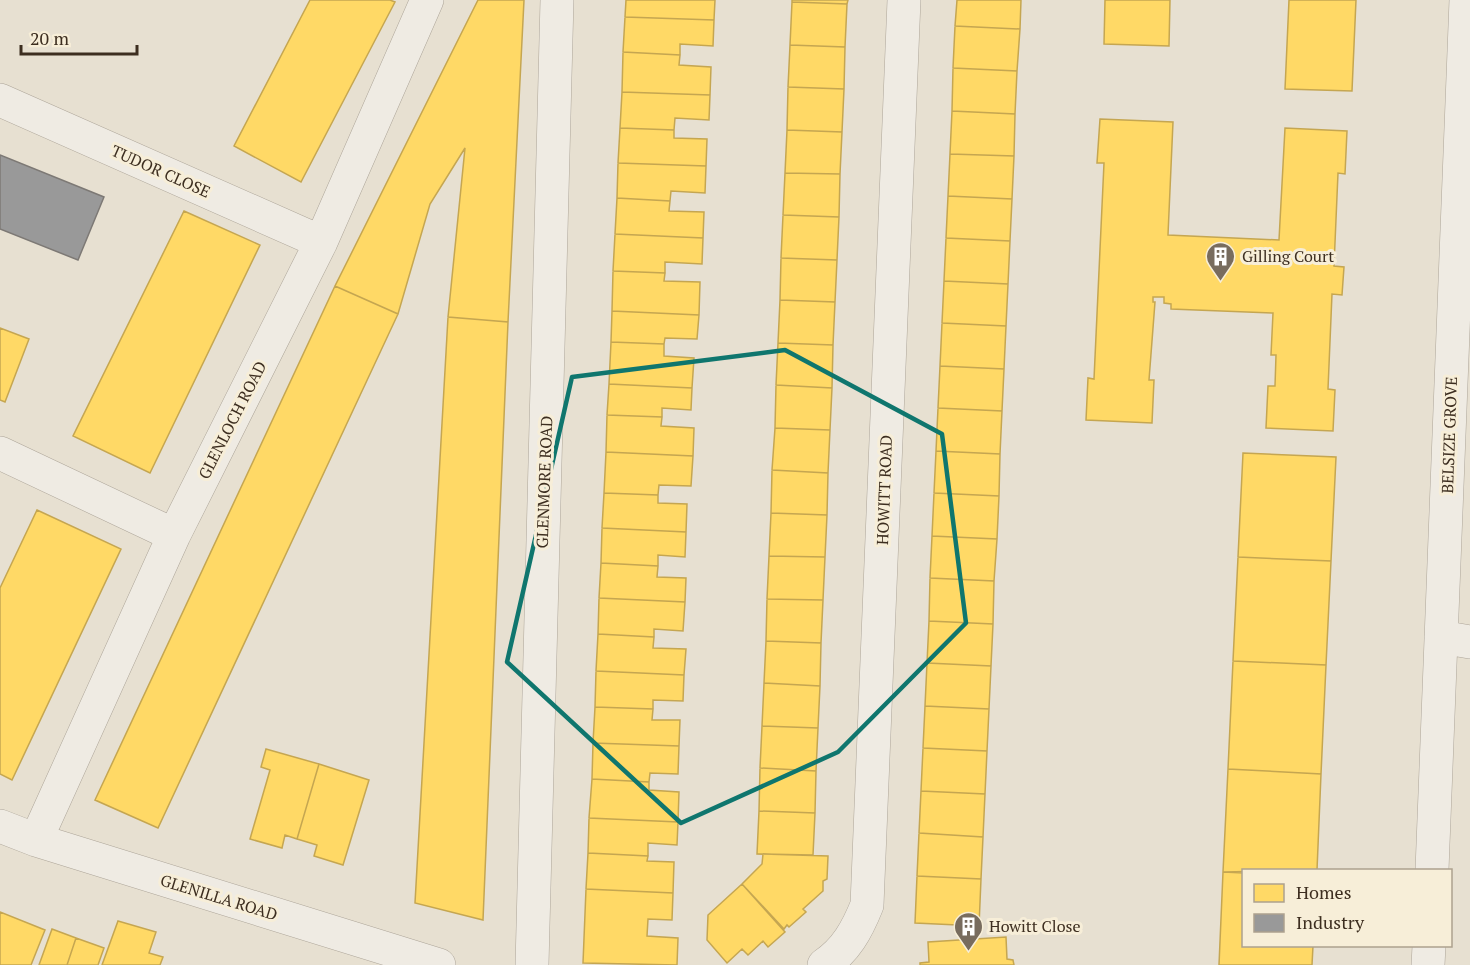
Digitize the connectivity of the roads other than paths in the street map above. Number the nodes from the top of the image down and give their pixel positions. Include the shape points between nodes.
1 (427, 0) edge
2 (557, 0) edge
3 (904, 0) edge
4 (1466, 0) edge
5 (0, 100) edge
6 (321, 242) junction
7 (0, 453) edge
8 (174, 535) junction
9 (1456, 640) edge
10 (0, 826) edge
11 (36, 840) junction
12 (1432, 869) edge
13 (1429, 947) edge
14 (439, 965) edge
15 (532, 965) edge
16 (824, 965) edge
17 (1428, 965) edge

1 - 6 street, GLENLOCH ROAD
2 - 15 street, GLENMORE ROAD
3 - 16 street, HOWITT ROAD via 867,905 857,930 838,956
4 - 9 street, BELSIZE GROVE
5 - 6 street, TUDOR CLOSE
6 - 8 street, GLENLOCH ROAD
7 - 8 street
8 - 11 street, GLENLOCH ROAD
9 - 12 street, BELSIZE GROVE
10 - 11 street, GLENILLA ROAD
11 - 14 street, GLENILLA ROAD
13 - 17 street

